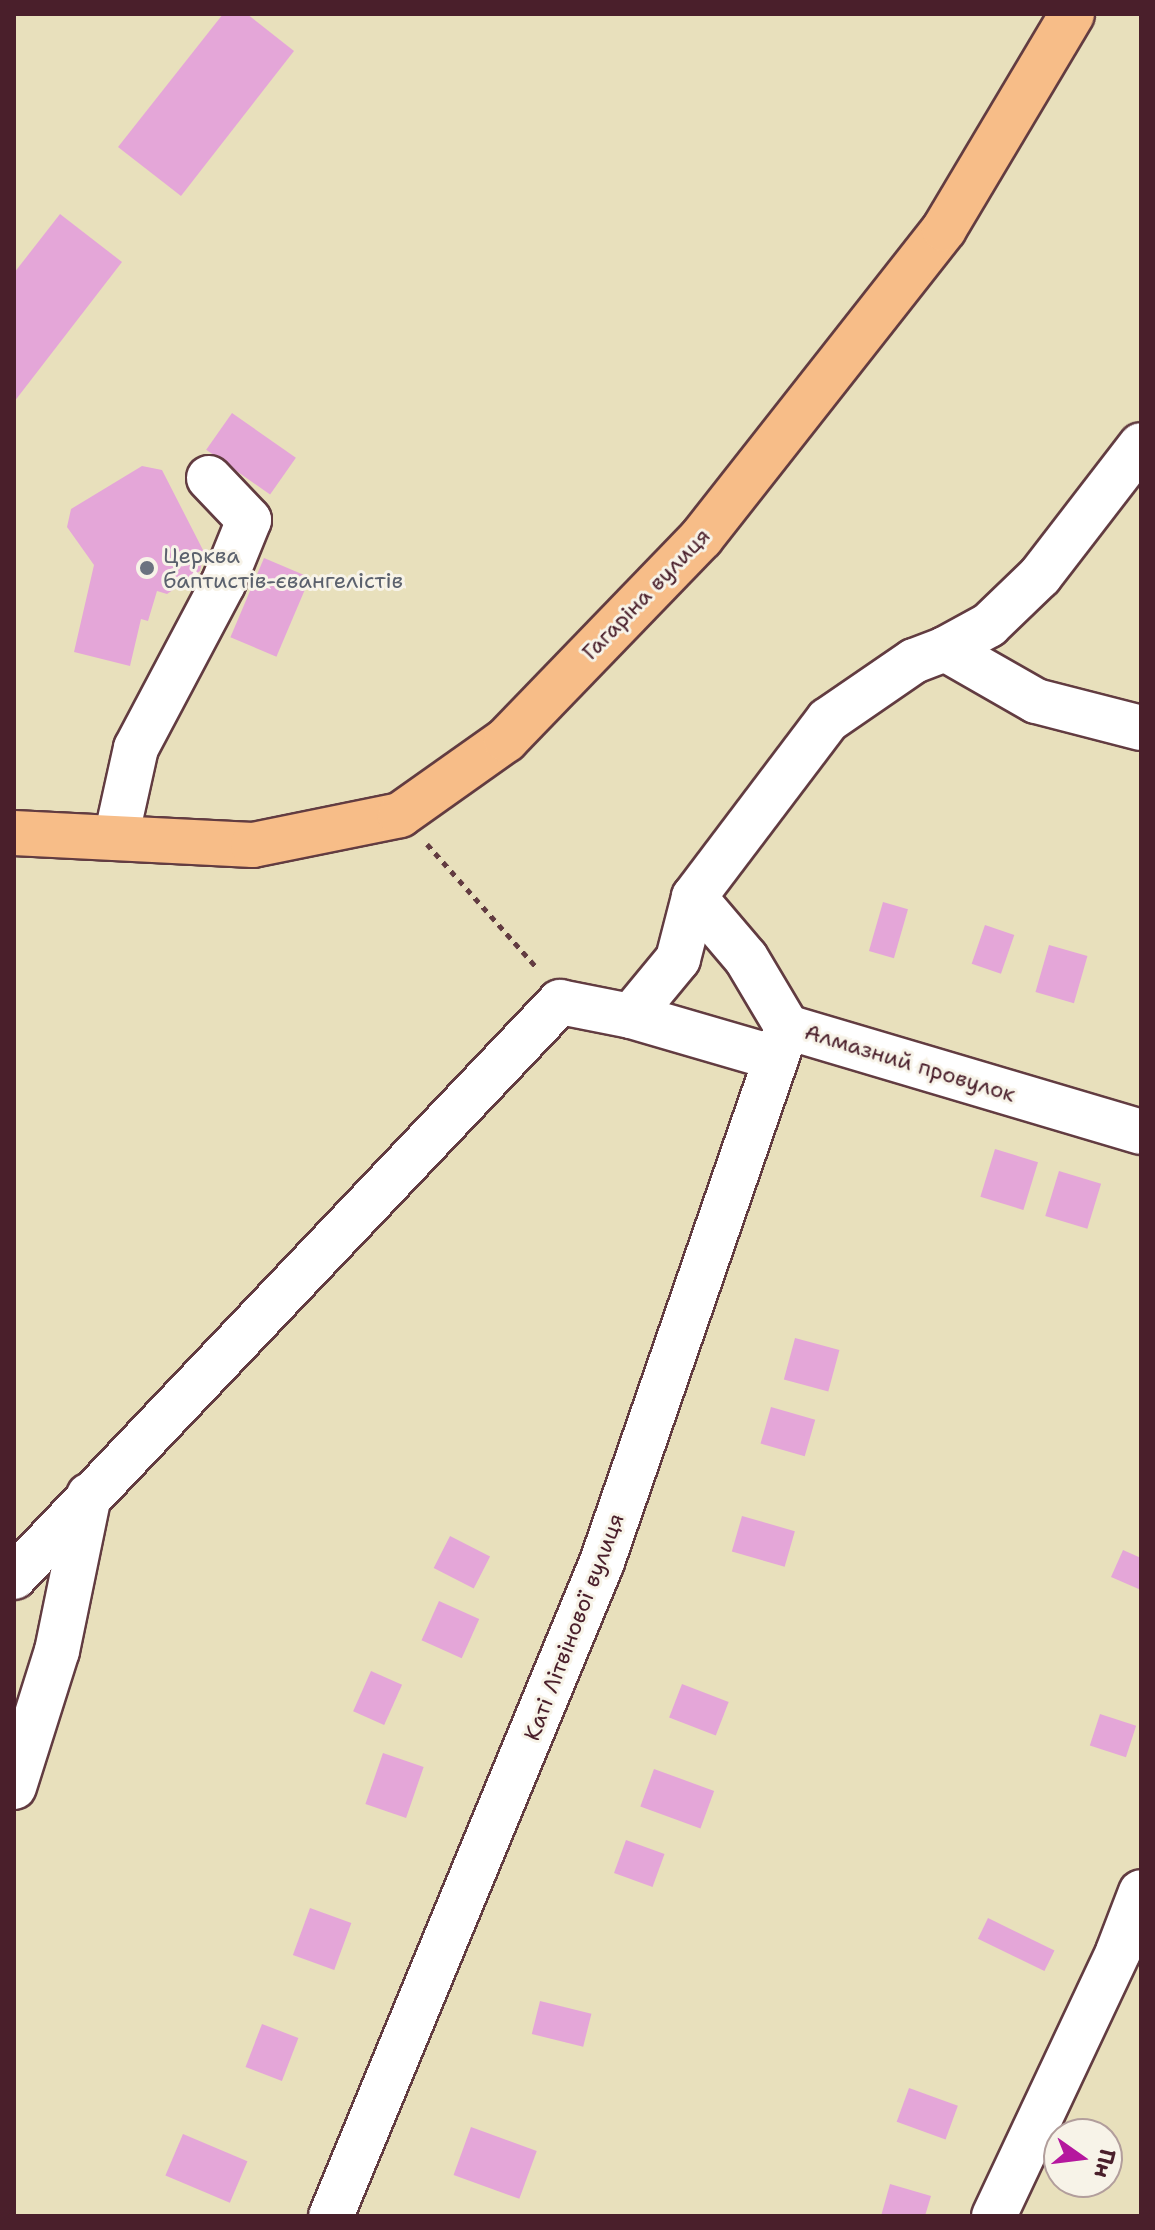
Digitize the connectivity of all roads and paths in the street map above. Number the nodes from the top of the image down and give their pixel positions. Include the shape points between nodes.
1 (1072, 14) edge
2 (1141, 445) edge
3 (209, 478) dead end
4 (945, 649) junction
5 (1141, 728) edge
6 (400, 815) junction
7 (14, 833) edge
8 (116, 838) junction
9 (694, 897) junction
10 (560, 1002) junction
11 (631, 1016) junction
12 (782, 1042) junction
13 (1141, 1132) edge
14 (89, 1495) junction
15 (14, 1577) edge
16 (14, 1787) edge
17 (1141, 1892) edge
18 (331, 2216) edge
19 (994, 2216) edge

1 - 6 main road, Гагаріна вулиця via 944,229 701,538 506,740
2 - 4 street via 1040,576 989,625
3 - 8 street via 249,520 223,584 136,748
4 - 5 street via 1036,701
4 - 9 street via 914,661 828,720
6 - 8 main road, Гагаріна вулиця via 253,845
6 - 10 path via 527,952
7 - 8 main road, Гагаріна вулиця
9 - 11 street via 678,959
9 - 12 street, Алмазний провулок via 746,958
10 - 11 street
10 - 14 street
11 - 12 street
12 - 13 street, Алмазний провулок
12 - 18 street, Каті Літвінової вулиця via 602,1562
14 - 15 street
14 - 16 street via 57,1651
17 - 19 street

